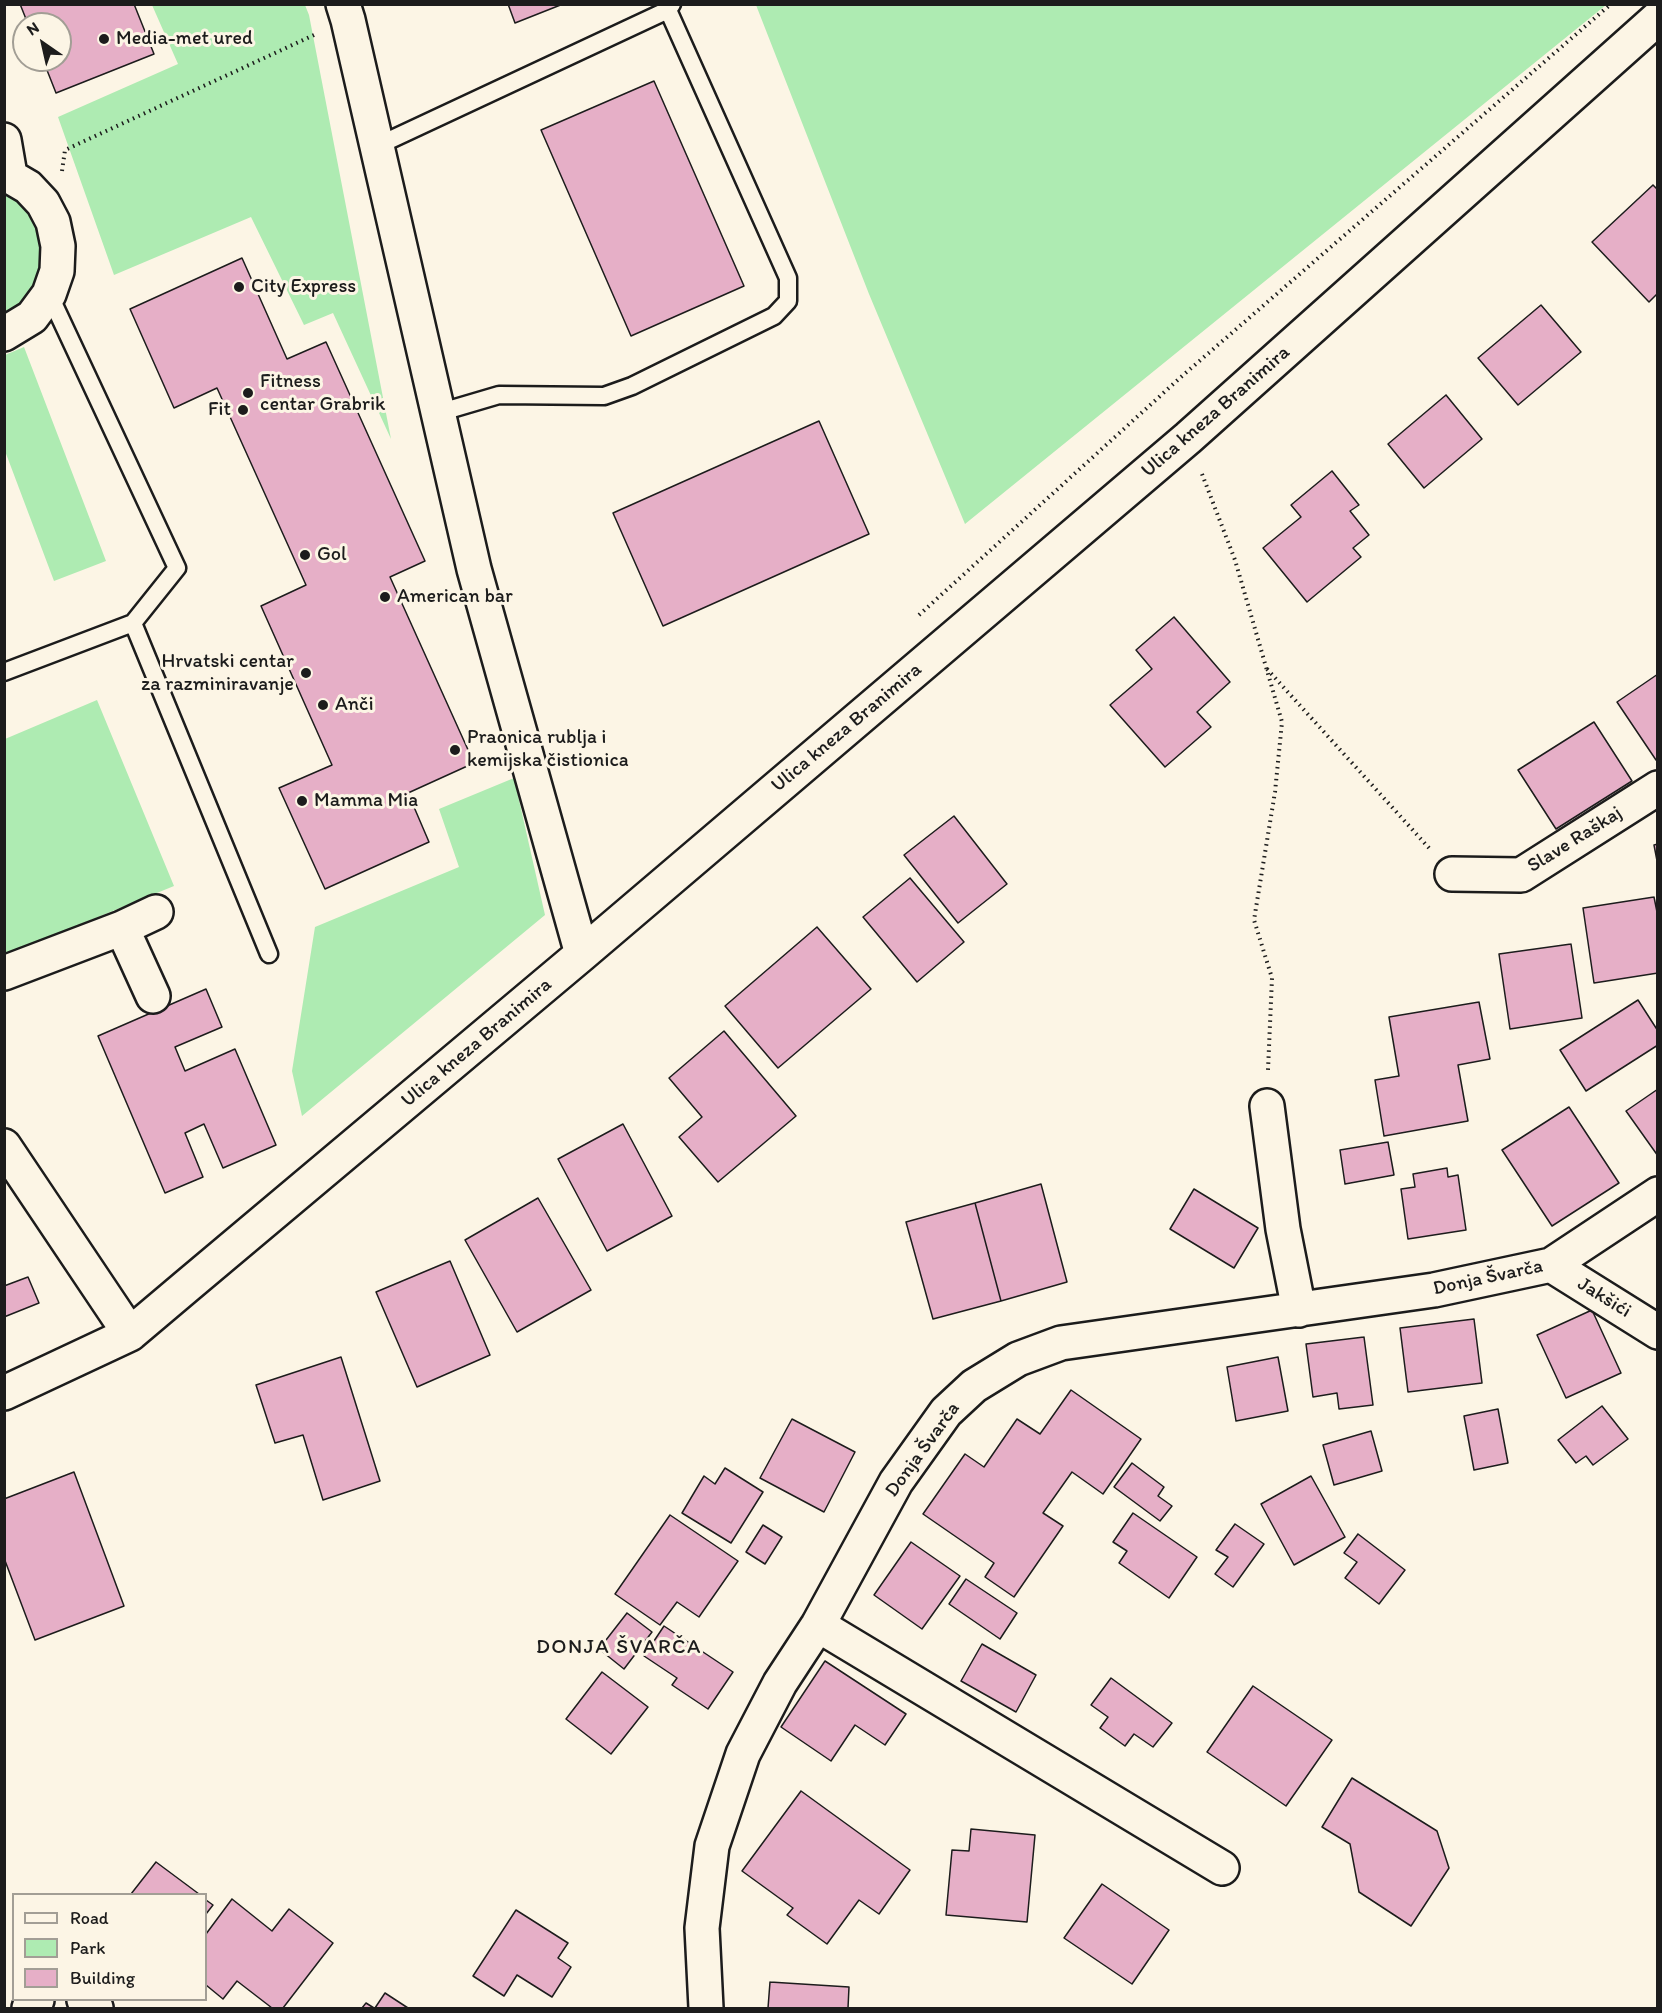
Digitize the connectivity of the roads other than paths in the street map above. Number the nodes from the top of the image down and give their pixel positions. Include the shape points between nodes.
1 (670, 7) edge
2 (345, 12) edge
3 (1658, 18) edge
4 (4, 140) edge
5 (377, 146) junction
6 (7, 174) edge
7 (49, 294) junction
8 (4, 334) edge
9 (438, 413) junction
10 (133, 623) junction
11 (4, 672) edge
12 (1658, 788) edge
13 (1452, 874) road end
14 (156, 912) dead end
15 (122, 928) junction
16 (268, 954) dead end
17 (582, 954) junction
18 (4, 973) edge
19 (153, 996) dead end
20 (1267, 1106) road end
21 (4, 1146) edge
22 (1658, 1194) edge
23 (1551, 1265) junction
24 (1299, 1310) junction
25 (1658, 1332) edge
26 (130, 1334) junction
27 (4, 1393) edge
28 (818, 1625) junction
29 (1222, 1868) dead end
30 (706, 2008) edge

1 - 5 lane
1 - 9 lane via 788,278 788,301 774,316 604,396 499,395
2 - 5 street
3 - 17 street, Ulica kneza Branimira via 1188,438
4 - 6 street
5 - 9 street
6 - 7 street via 28,187 53,222 58,246 57,271
7 - 8 street via 32,317
7 - 10 lane via 177,568
9 - 17 street via 474,569
10 - 11 lane
10 - 16 lane
12 - 13 street, Slave Raškaj via 1521,874
14 - 15 street
15 - 18 street
15 - 19 street
17 - 26 street, Ulica kneza Branimira
20 - 24 street via 1282,1229
21 - 26 street
22 - 23 street, Donja Švarča
23 - 24 street, Donja Švarča via 1434,1290
23 - 25 street, Jakšići
24 - 28 street, Donja Švarča via 1061,1343 1018,1359 974,1386 946,1412 896,1482
26 - 27 street, Ulica kneza Branimira
28 - 29 street
28 - 30 street, Donja Švarča via 780,1683 743,1754 712,1846 702,1928

